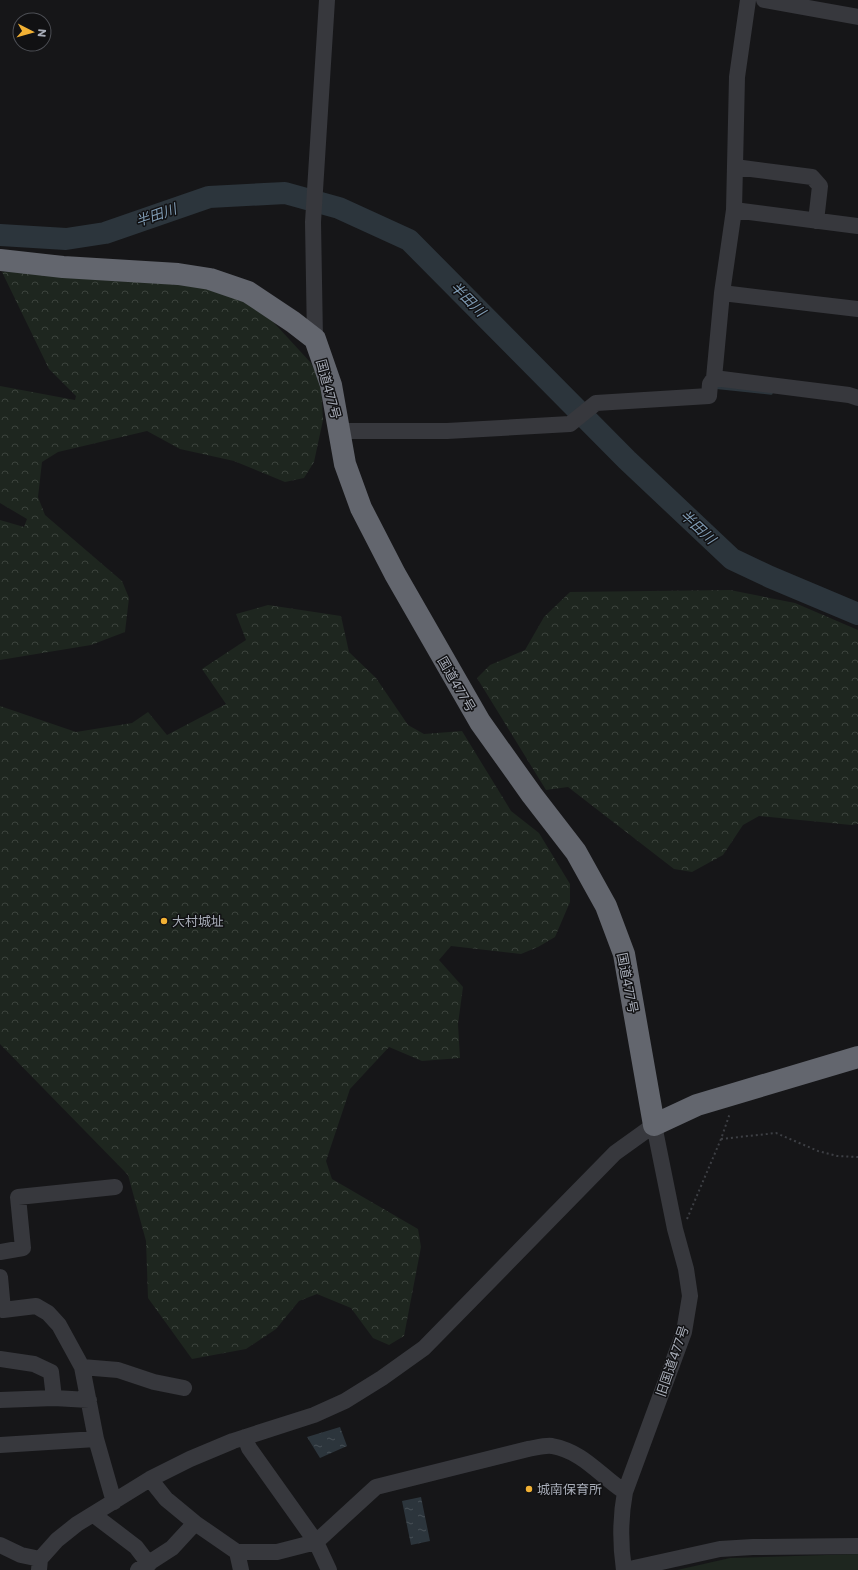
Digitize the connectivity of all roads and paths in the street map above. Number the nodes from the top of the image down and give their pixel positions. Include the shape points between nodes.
1 (327, 0) edge
2 (748, 0) edge
3 (764, 0) edge
4 (858, 17) edge
5 (735, 167) junction
6 (734, 210) junction
7 (816, 221) junction
8 (858, 226) edge
9 (0, 260) edge
10 (722, 293) junction
11 (858, 309) edge
12 (315, 339) junction
13 (714, 378) junction
14 (858, 398) edge
15 (339, 431) junction
16 (858, 1056) edge
17 (730, 1094) junction
18 (654, 1125) junction
19 (721, 1139) junction
20 (858, 1157) edge
21 (115, 1187) dead end
22 (675, 1229) junction
23 (0, 1252) edge
24 (0, 1276) edge
25 (2, 1310) edge
26 (0, 1358) edge
27 (82, 1366) junction
28 (184, 1388) dead end
29 (54, 1398) junction
30 (0, 1400) edge
31 (89, 1400) junction
32 (245, 1437) junction
33 (96, 1439) junction
34 (0, 1445) edge
35 (150, 1479) junction
36 (625, 1492) junction
37 (114, 1502) junction
38 (94, 1515) junction
39 (195, 1523) junction
40 (316, 1542) junction
41 (0, 1545) edge
42 (858, 1546) edge
43 (237, 1552) junction
44 (40, 1565) edge
45 (143, 1567) edge
46 (241, 1570) edge
47 (329, 1570) edge
48 (625, 1570) edge

1 - 12 street via 313,222
2 - 5 street via 738,77
3 - 4 street
5 - 6 street
5 - 7 street via 812,177 820,186
6 - 7 street
6 - 10 street
7 - 8 street
9 - 12 highway via 63,267 178,274 210,279 248,292
10 - 11 street
10 - 13 street
12 - 15 highway, 国道477号 via 331,385
13 - 14 street
13 - 15 street via 710,384 709,396 596,403 570,424 447,431
15 - 18 highway, 国道477号 via 345,464 361,508 441,655 480,722 576,852 606,906 624,954
16 - 17 highway
17 - 18 highway via 696,1105
17 - 19 path via 731,1109
18 - 22 street, 旧国道477号
18 - 32 street via 614,1154 424,1348 345,1401 314,1415
19 - 20 path via 776,1133 818,1151 837,1156
19 - 22 path via 686,1222
21 - 23 street via 18,1197 23,1248
22 - 36 street, 旧国道477号 via 690,1296 684,1332
24 - 25 street
25 - 27 street via 36,1306 48,1312 59,1325
26 - 29 street via 34,1364 51,1372
27 - 28 street via 118,1370 154,1382
27 - 31 street
29 - 30 street
29 - 31 street
31 - 33 street
32 - 35 street via 190,1459
32 - 40 street via 249,1448
33 - 34 street
33 - 37 street
35 - 37 street
35 - 39 street via 166,1499
36 - 40 street via 612,1484 581,1456 552,1446 528,1449 376,1487
36 - 48 street, 旧国道477号 via 620,1544
37 - 38 street
38 - 44 street via 77,1524 57,1540
38 - 45 street via 136,1547
39 - 43 street
39 - 45 street via 172,1548
40 - 43 street via 277,1552
40 - 47 street
41 - 44 street
42 - 48 street via 753,1546 720,1549
43 - 46 street

